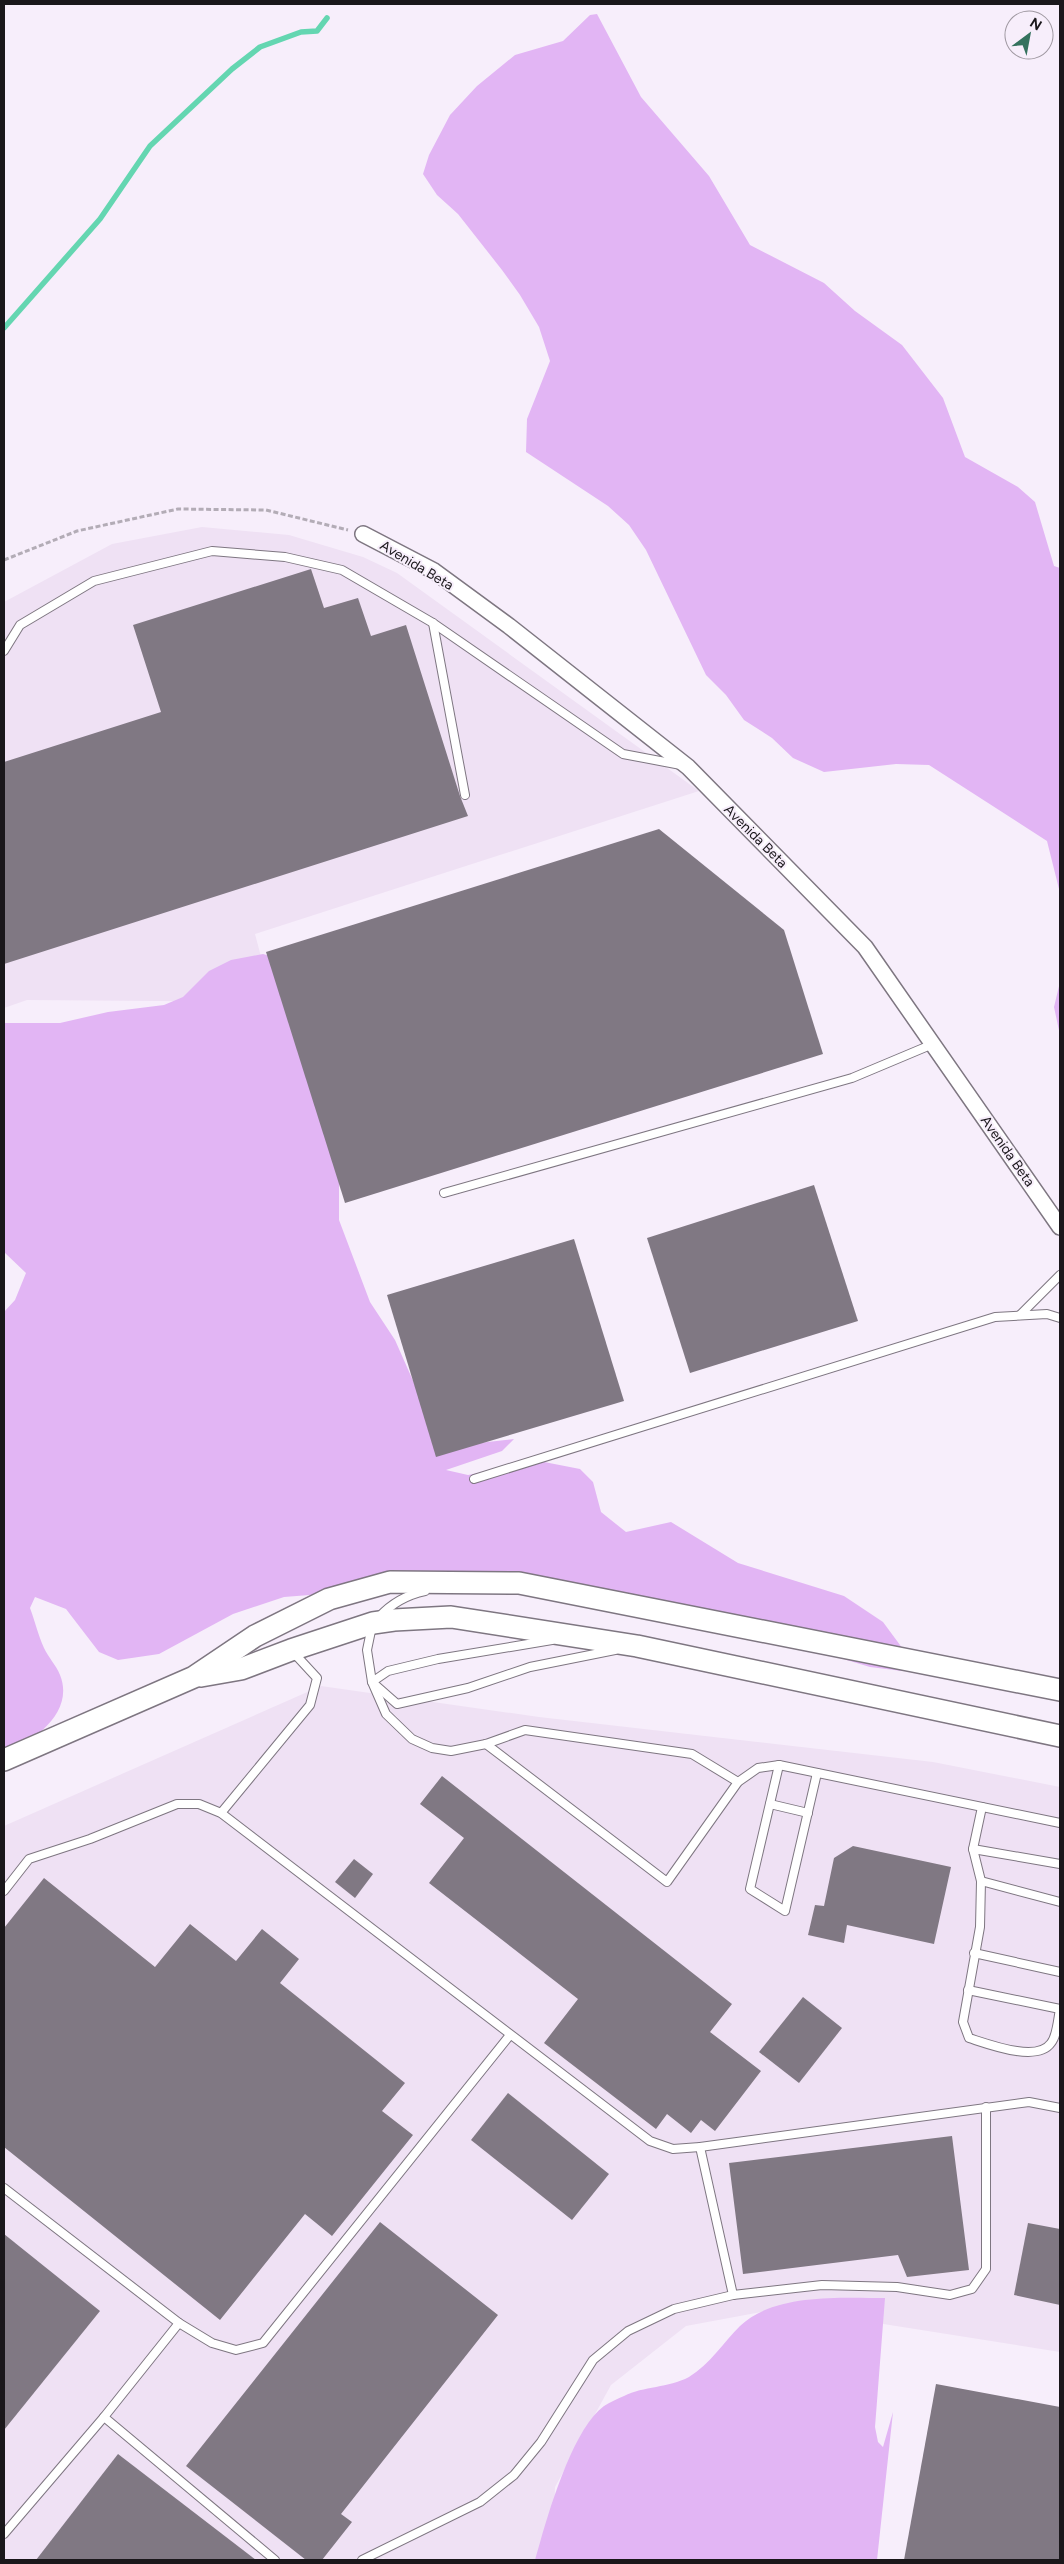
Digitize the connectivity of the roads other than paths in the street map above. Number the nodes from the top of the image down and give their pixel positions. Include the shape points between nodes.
1 (363, 534) road end
2 (433, 623) junction
3 (4, 651) edge
4 (688, 767) junction
5 (465, 796) dead end
6 (933, 1044) junction
7 (444, 1193) dead end
8 (1060, 1227) edge
9 (1060, 1275) edge
10 (1020, 1316) junction
11 (1060, 1318) edge
12 (474, 1479) dead end
13 (474, 1583) junction
14 (373, 1623) junction
15 (581, 1636) junction
16 (637, 1646) junction
17 (291, 1650) junction
18 (194, 1677) junction
19 (372, 1682) junction
20 (1060, 1690) edge
21 (1060, 1736) edge
22 (486, 1744) junction
23 (4, 1760) edge
24 (779, 1765) junction
25 (817, 1773) junction
26 (738, 1782) junction
27 (770, 1804) junction
28 (982, 1807) junction
29 (808, 1812) junction
30 (221, 1813) junction
31 (1060, 1823) edge
32 (973, 1849) junction
33 (1060, 1864) edge
34 (981, 1881) junction
35 (4, 1891) edge
36 (1060, 1902) edge
37 (974, 1953) junction
38 (1060, 1972) edge
39 (968, 1990) junction
40 (1060, 2009) edge
41 (510, 2035) junction
42 (986, 2107) junction
43 (1060, 2108) edge
44 (700, 2147) junction
45 (4, 2188) edge
46 (733, 2295) junction
47 (179, 2323) junction
48 (104, 2417) junction
49 (4, 2534) edge
50 (274, 2560) edge
51 (362, 2560) edge

1 - 4 street, Avenida Beta via 434,571
2 - 3 lane via 342,570 285,557 212,551 94,581 20,626
2 - 4 lane via 623,754
2 - 5 lane
4 - 6 street, Avenida Beta via 865,946
6 - 7 lane via 852,1078
6 - 8 street, Avenida Beta
9 - 10 lane
10 - 11 lane via 1047,1314
10 - 12 lane via 995,1317
13 - 14 lane via 413,1593 392,1604
13 - 18 main road via 390,1582 329,1599 255,1636
13 - 20 main road via 519,1583
14 - 15 main road via 451,1617
14 - 17 main road
14 - 19 lane via 367,1650
15 - 16 main road
15 - 19 lane via 438,1659 388,1671
16 - 19 lane via 530,1667 468,1688 397,1704
16 - 21 main road
17 - 18 main road via 241,1670
17 - 30 lane via 317,1678 310,1705
18 - 23 main road
19 - 22 lane via 386,1714 412,1738 432,1748 451,1752
22 - 26 lane via 525,1730 671,1750 692,1754
22 - 26 lane via 667,1882
24 - 25 lane
24 - 26 lane via 758,1768
24 - 27 lane
25 - 28 lane
25 - 29 lane
27 - 29 lane
27 - 29 lane via 750,1889 785,1911
28 - 31 lane
28 - 32 lane
30 - 35 lane via 200,1804 177,1804 29,1859
30 - 41 lane
32 - 33 lane
32 - 34 lane
34 - 36 lane
34 - 37 lane via 980,1927
37 - 38 lane
37 - 39 lane
39 - 40 lane
39 - 40 lane via 963,2022 969,2038 992,2045 1027,2052 1043,2051 1052,2043
41 - 44 lane via 650,2141 673,2149
41 - 47 lane via 263,2343 236,2350 212,2343
42 - 43 lane via 1029,2102
42 - 44 lane
42 - 46 lane via 986,2269 972,2289 950,2294 897,2287 822,2285
44 - 46 lane
45 - 47 lane
46 - 51 lane via 674,2309 628,2331 593,2360 541,2442 514,2476 480,2502
47 - 48 lane
48 - 49 lane
48 - 50 lane

